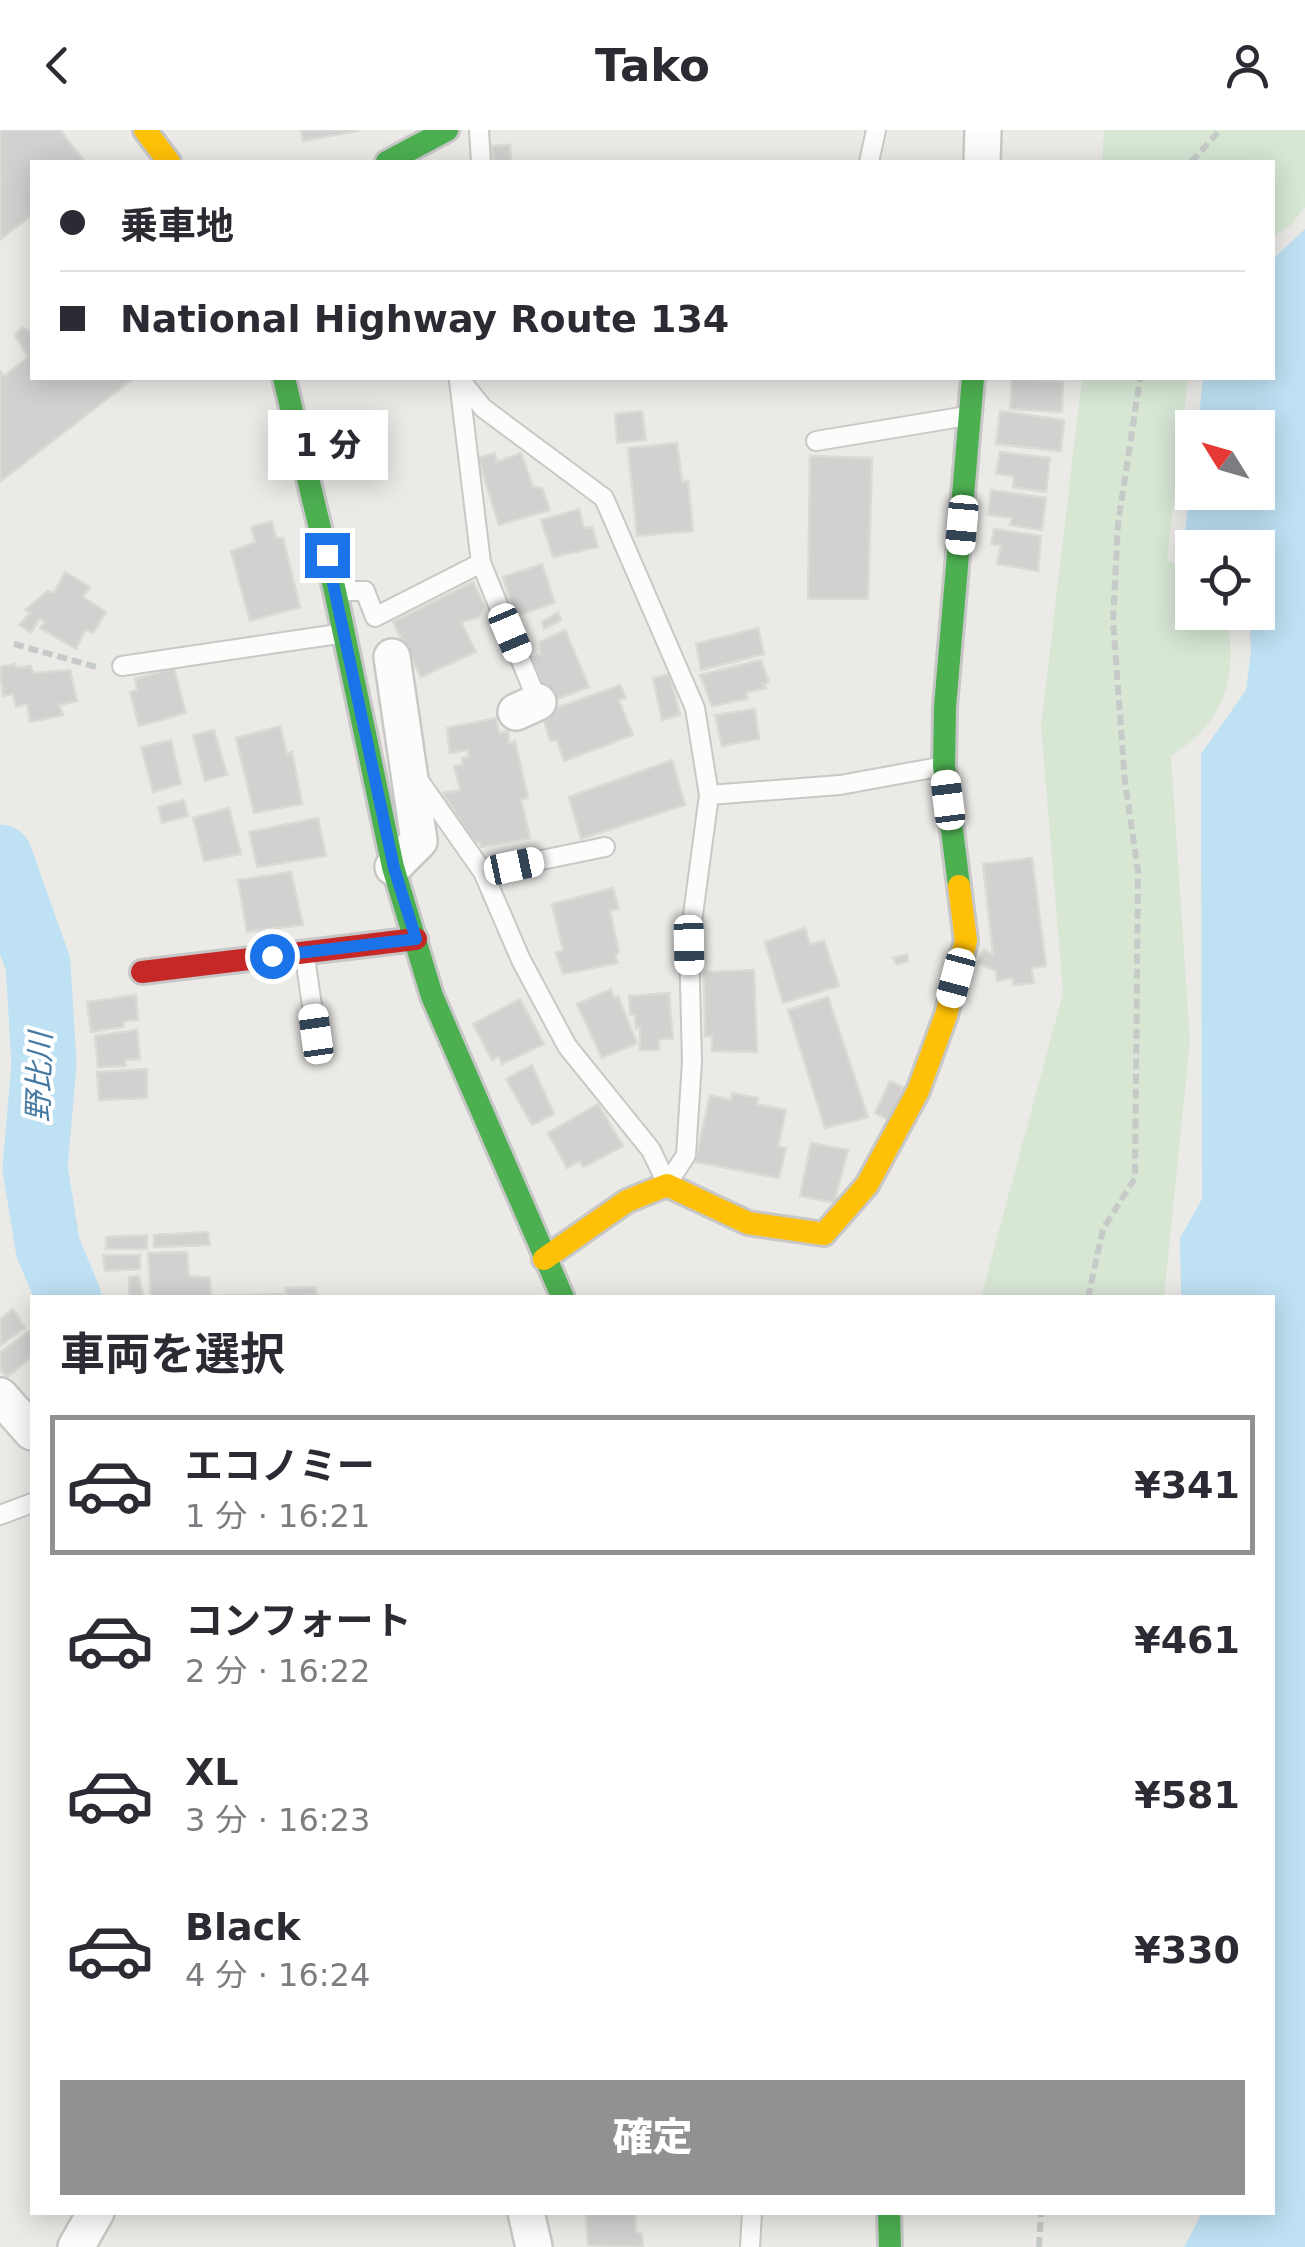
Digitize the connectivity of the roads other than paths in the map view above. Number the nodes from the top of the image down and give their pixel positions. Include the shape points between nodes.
1 (145, 130) edge
2 (446, 130) edge
3 (479, 130) edge
4 (876, 130) edge
5 (983, 130) edge
6 (168, 160) edge
7 (391, 160) edge
8 (481, 160) edge
9 (869, 160) edge
10 (982, 160) edge
11 (284, 380) edge
12 (459, 380) edge
13 (461, 380) edge
14 (973, 380) edge
15 (972, 415) junction
16 (816, 441) dead end
17 (481, 563) junction
18 (335, 591) junction
19 (344, 634) junction
20 (392, 657) dead end
21 (122, 666) road end
22 (531, 707) dead end
23 (408, 764) junction
24 (944, 766) junction
25 (709, 795) junction
26 (606, 848) dead end
27 (394, 868) junction
28 (483, 872) junction
29 (416, 939) junction
30 (304, 952) junction
31 (142, 972) dead end
32 (316, 1034) dead end
33 (667, 1184) junction
34 (544, 1259) junction
35 (560, 1291) edge
36 (0, 1396) edge
37 (30, 1430) edge
38 (30, 1504) edge
39 (0, 1515) edge
40 (94, 2215) edge
41 (527, 2215) edge
42 (752, 2215) edge
43 (889, 2215) edge
44 (76, 2247) edge
45 (534, 2247) edge
46 (750, 2247) edge
47 (890, 2247) edge

1 - 6 main road
2 - 7 main road
3 - 8 lane
4 - 9 lane
5 - 10 street
11 - 18 main road
12 - 17 lane
13 - 25 lane via 483,408 604,498 695,708
14 - 15 main road
15 - 16 lane
15 - 24 main road
17 - 18 lane via 375,616 364,591
17 - 22 lane
18 - 19 main road
19 - 21 lane
19 - 27 main road
20 - 23 street
23 - 27 street via 419,842
23 - 28 lane
24 - 25 lane via 840,785
24 - 33 main road via 966,940 918,1091 867,1186 824,1234 748,1223
25 - 33 lane via 689,945 686,1156
26 - 28 lane
27 - 29 main road
28 - 33 lane via 567,1046 650,1150
29 - 30 main road
29 - 34 main road via 432,996
30 - 31 main road
30 - 32 lane
33 - 34 main road via 627,1201
34 - 35 main road
36 - 37 street
38 - 39 lane
40 - 44 street
41 - 45 street
42 - 46 lane
43 - 47 main road

